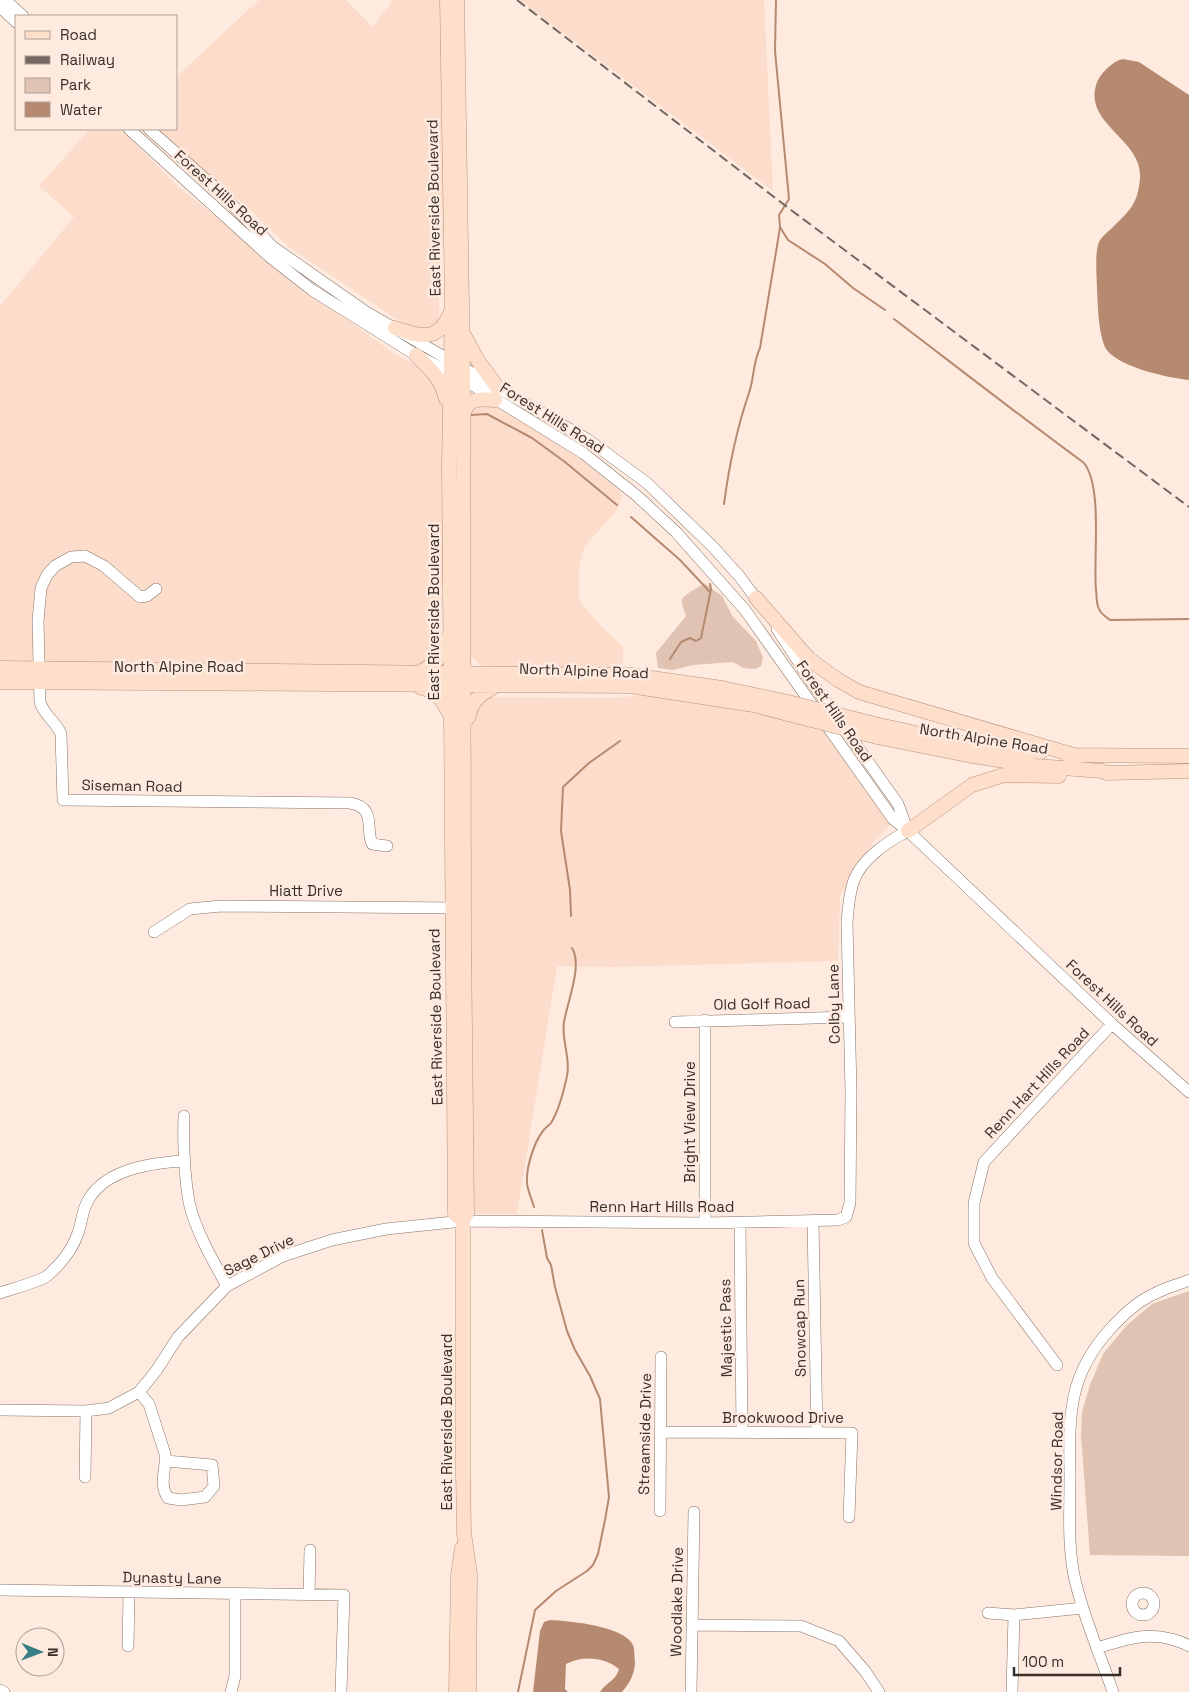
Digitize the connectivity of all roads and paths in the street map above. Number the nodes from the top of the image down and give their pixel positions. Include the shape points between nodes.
1 (5, 0) edge
2 (447, 0) edge
3 (458, 0) edge
4 (0, 7) edge
5 (22, 15) edge
6 (15, 21) edge
7 (130, 130) edge
8 (150, 130) edge
9 (452, 311) junction
10 (462, 327) junction
11 (395, 328) junction
12 (416, 355) junction
13 (457, 370) junction
14 (496, 393) junction
15 (456, 427) junction
16 (156, 589) dead end
17 (756, 598) junction
18 (451, 625) junction
19 (464, 649) junction
20 (0, 668) edge
21 (40, 675) junction
22 (415, 678) junction
23 (458, 679) junction
24 (496, 679) junction
25 (0, 682) edge
26 (452, 717) junction
27 (878, 731) junction
28 (465, 733) junction
29 (1077, 756) junction
30 (1189, 756) edge
31 (1189, 771) edge
32 (1107, 773) junction
33 (908, 830) junction
34 (387, 846) dead end
35 (458, 907) junction
36 (154, 932) dead end
37 (849, 1017) junction
38 (704, 1020) junction
39 (675, 1022) dead end
40 (1112, 1024) junction
41 (1189, 1092) edge
42 (184, 1116) dead end
43 (184, 1161) junction
44 (850, 1203) joint
45 (463, 1221) junction
46 (813, 1222) junction
47 (705, 1223) junction
48 (740, 1223) junction
49 (1189, 1280) edge
50 (227, 1286) junction
51 (0, 1293) edge
52 (661, 1357) dead end
53 (1057, 1365) dead end
54 (139, 1392) junction
55 (0, 1410) edge
56 (86, 1411) junction
57 (661, 1432) junction
58 (742, 1432) junction
59 (817, 1433) junction
60 (166, 1460) junction
61 (85, 1477) dead end
62 (660, 1511) dead end
63 (694, 1512) dead end
64 (849, 1517) dead end
65 (464, 1533) junction
66 (310, 1550) dead end
67 (0, 1590) edge
68 (130, 1593) junction
69 (235, 1593) junction
70 (309, 1594) junction
71 (1083, 1608) junction
72 (988, 1613) dead end
73 (1014, 1615) junction
74 (1142, 1615) dead end
75 (692, 1625) junction
76 (1144, 1636) junction
77 (128, 1646) dead end
78 (1189, 1646) edge
79 (1097, 1648) junction
80 (0, 1690) edge
81 (4, 1692) edge
82 (231, 1692) edge
83 (341, 1692) edge
84 (456, 1692) edge
85 (469, 1692) edge
86 (691, 1692) edge
87 (879, 1692) edge
88 (1012, 1692) edge
89 (1113, 1692) edge

1 - 5 street
2 - 9 main road, East Riverside Boulevard
3 - 10 main road, East Riverside Boulevard
4 - 6 street
7 - 12 street, Forest Hills Road via 271,258 312,290
8 - 11 street, Forest Hills Road via 219,191 273,247 366,312
9 - 11 main road via 440,330 423,337
9 - 13 main road, East Riverside Boulevard
10 - 13 main road, East Riverside Boulevard
10 - 14 main road
11 - 13 street, Forest Hills Road
12 - 13 street, Forest Hills Road
12 - 15 main road via 436,374
13 - 14 street, Forest Hills Road
13 - 15 main road, East Riverside Boulevard
14 - 15 main road via 470,402
14 - 17 street, Forest Hills Road via 587,439 647,483 713,547
14 - 33 street, Forest Hills Road via 583,453 636,494 676,532 745,610 894,819
15 - 18 main road, East Riverside Boulevard
15 - 19 main road, East Riverside Boulevard
16 - 21 street, Siseman Road via 140,597 104,566 85,556 71,557 55,566 40,588
17 - 29 main road via 808,659 859,692
17 - 33 street, Forest Hills Road via 898,804
18 - 22 main road via 443,651 435,663
18 - 23 main road, East Riverside Boulevard
19 - 23 main road, East Riverside Boulevard
19 - 24 main road via 474,663
20 - 21 main road, North Alpine Road
21 - 22 main road, North Alpine Road
21 - 25 main road, North Alpine Road
21 - 34 street, Siseman Road via 42,708 61,734 63,800 350,803 362,808 369,817 372,844
22 - 23 main road, North Alpine Road
22 - 26 main road via 440,696
23 - 24 main road, North Alpine Road
23 - 26 main road, East Riverside Boulevard
23 - 28 main road, East Riverside Boulevard
24 - 27 main road, North Alpine Road, bridge via 630,675 722,688
24 - 28 main road via 471,705
26 - 35 main road, East Riverside Boulevard
27 - 29 main road, North Alpine Road
27 - 32 main road, North Alpine Road via 976,757
28 - 35 main road, East Riverside Boulevard
29 - 30 main road, North Alpine Road
31 - 32 main road, North Alpine Road
32 - 33 main road via 1102,776 1004,775 972,785
33 - 37 street, Colby Lane via 892,839 866,862 854,879 847,923
33 - 40 street, Forest Hills Road
35 - 36 street, Hiatt Drive via 221,906 190,909
35 - 45 main road, East Riverside Boulevard via 467,1213
37 - 38 street, Old Golf Road
37 - 44 street, Colby Lane
38 - 39 street, Old Golf Road
38 - 47 street, Bright View Drive
40 - 41 street, Forest Hills Road
40 - 53 street, Renn Hart Hills Road via 984,1162 974,1203 974,1242 992,1278
42 - 43 street
43 - 50 street via 189,1203 210,1257
43 - 51 street via 124,1172 100,1184 85,1206 68,1254 45,1277
44 - 46 street, Renn Hart Hills Road via 846,1216 838,1220
45 - 47 street, Renn Hart Hills Road
45 - 50 street, Sage Drive via 386,1229 332,1240 283,1256
45 - 65 main road, East Riverside Boulevard
46 - 48 street, Renn Hart Hills Road
46 - 59 street, Snowcap Run
47 - 48 street, Renn Hart Hills Road
48 - 58 street, Majestic Pass
49 - 71 street, Windsor Road via 1152,1294 1124,1314 1090,1354 1081,1372 1069,1430 1071,1556
50 - 54 street, Sage Drive via 178,1337
52 - 57 street, Streamside Drive
54 - 56 street, Sage Drive via 109,1408
54 - 60 street via 149,1404
55 - 56 street, Sage Drive
56 - 61 street
57 - 58 street, Brookwood Drive
57 - 62 street, Streamside Drive
58 - 59 street, Brookwood Drive
59 - 64 street, Brookwood Drive via 852,1433
60 - 60 street via 163,1482 168,1498 205,1497 214,1486 212,1465
63 - 75 street, Woodlake Drive
65 - 84 main road, East Riverside Boulevard via 458,1574
65 - 85 main road, East Riverside Boulevard via 470,1574
66 - 70 street
67 - 68 street, Dynasty Lane
68 - 69 street, Dynasty Lane
68 - 77 street
69 - 70 street, Dynasty Lane
69 - 82 street via 235,1676
70 - 83 street, Dynasty Lane via 344,1595
71 - 73 street
71 - 79 street, Windsor Road
72 - 73 street
73 - 88 street
74 - 76 street
75 - 86 street, Woodlake Drive
75 - 87 street via 801,1626 839,1641 865,1670
76 - 78 street via 1156,1635
76 - 79 street
79 - 89 street, Windsor Road
80 - 81 street

